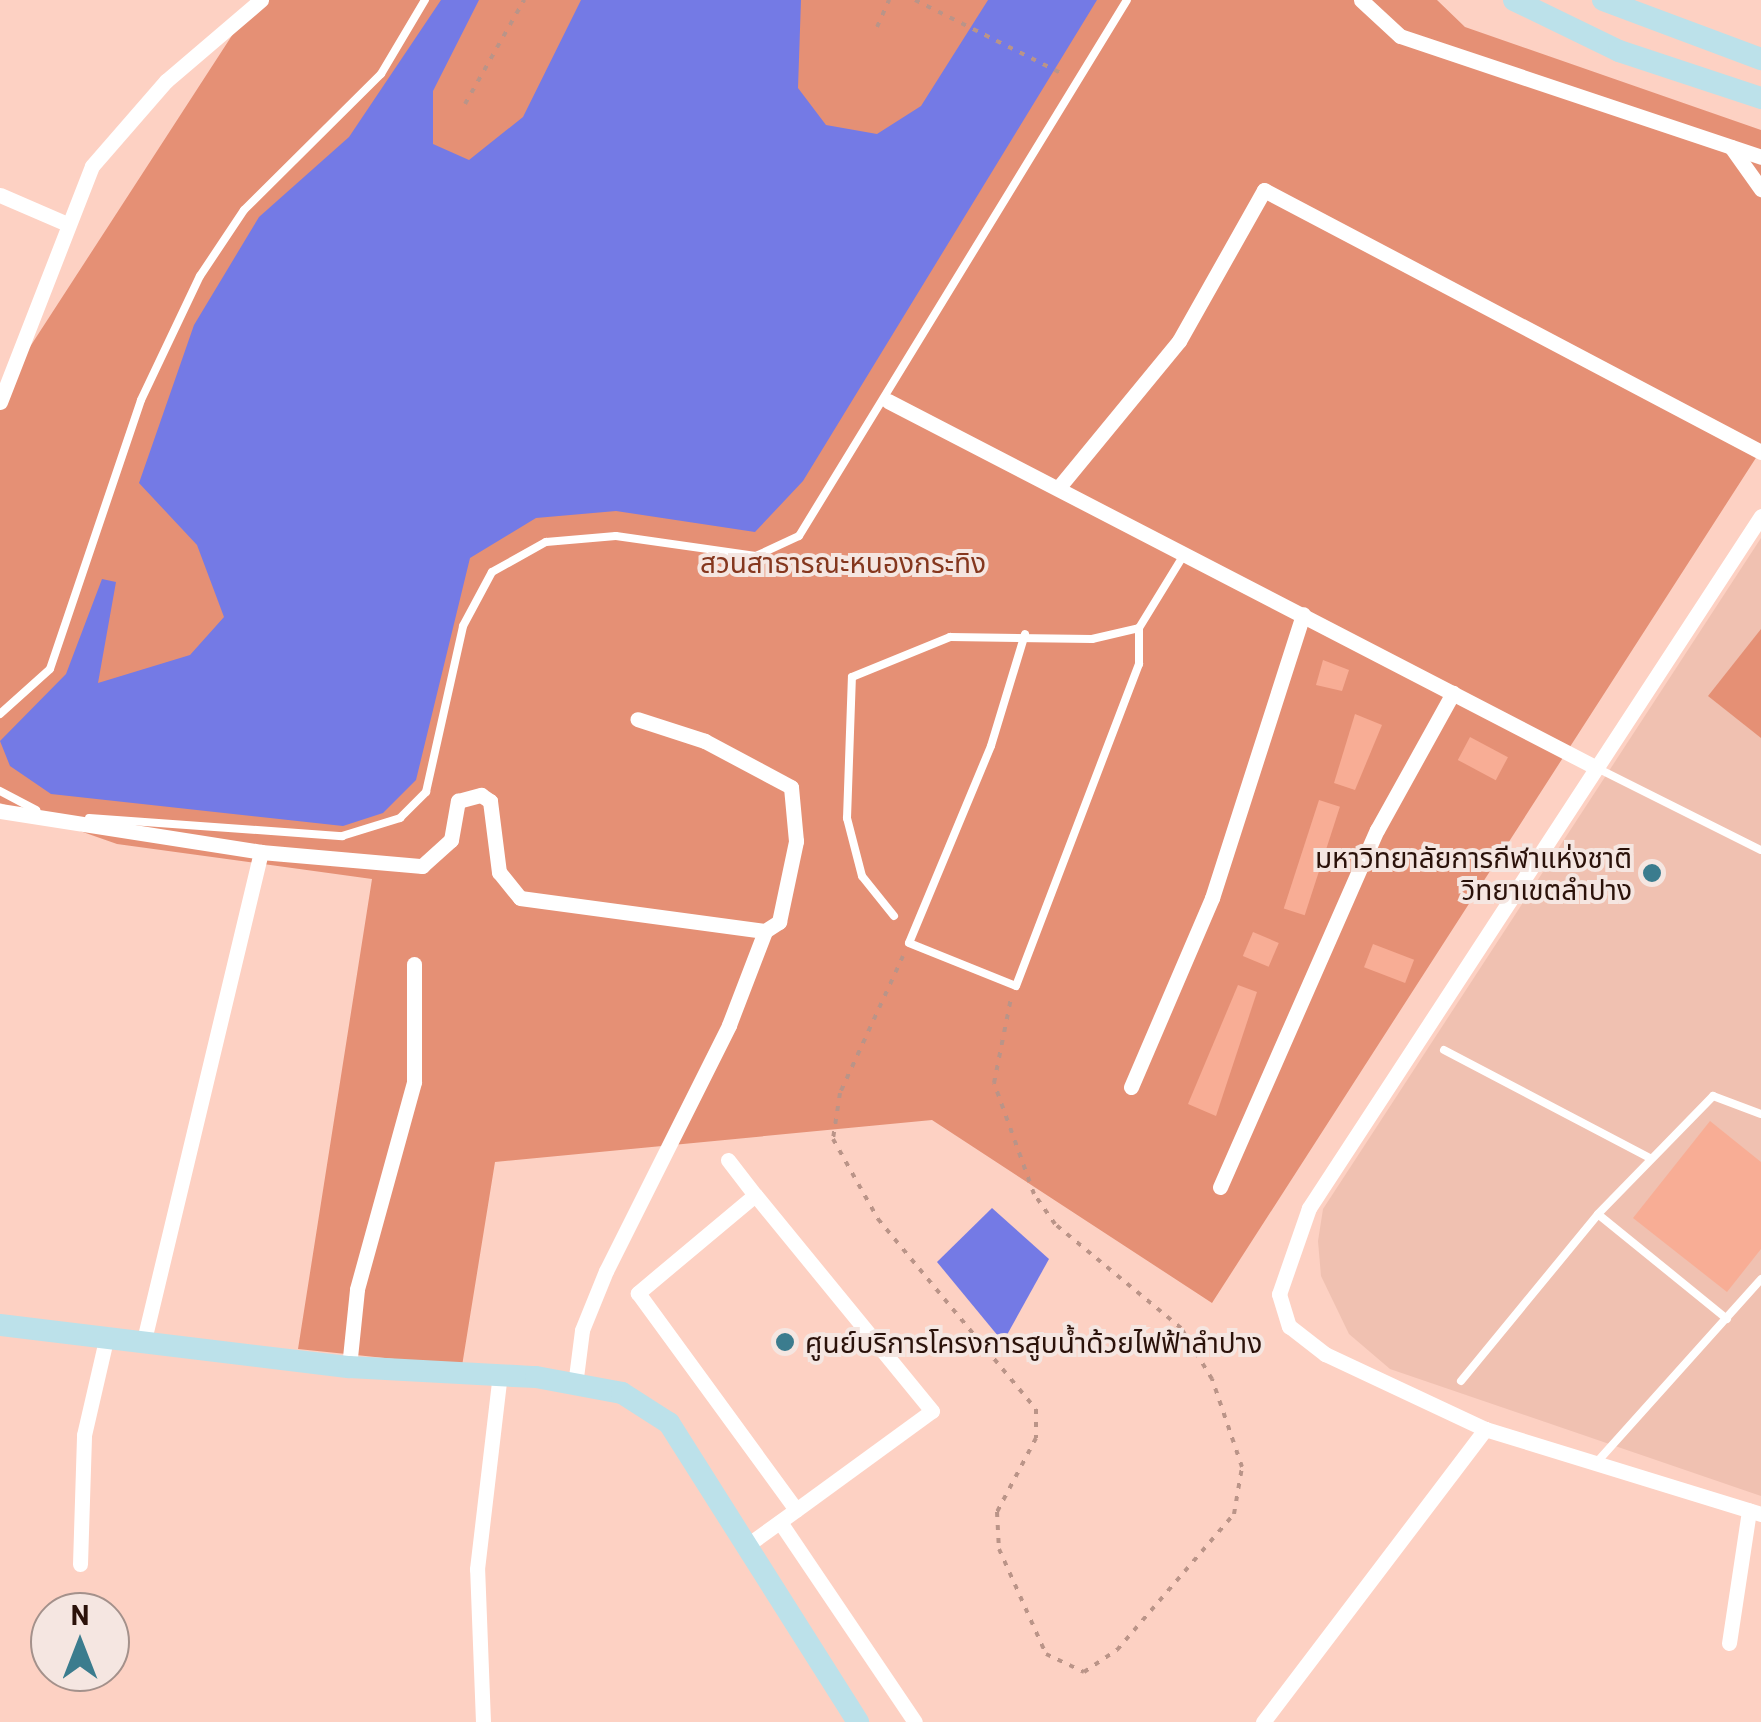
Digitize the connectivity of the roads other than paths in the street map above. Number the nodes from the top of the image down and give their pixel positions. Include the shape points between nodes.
1 (262, 0) edge
2 (425, 0) edge
3 (1127, 0) edge
4 (1361, 0) edge
5 (1514, 0) edge
6 (1604, 0) edge
7 (1761, 59) edge
8 (1761, 98) edge
9 (1731, 148) junction
10 (1761, 158) edge
11 (1761, 189) edge
12 (0, 194) edge
13 (65, 222) junction
14 (888, 401) junction
15 (0, 402) edge
16 (1758, 445) edge
17 (1059, 487) junction
18 (1761, 516) edge
19 (1185, 553) junction
20 (1302, 614) junction
21 (1139, 628) junction
22 (1025, 634) junction
23 (1454, 693) junction
24 (0, 714) edge
25 (637, 720) dead end
26 (1597, 768) junction
27 (0, 791) edge
28 (0, 810) edge
29 (1761, 850) edge
30 (261, 852) junction
31 (894, 916) dead end
32 (765, 931) junction
33 (414, 964) dead end
34 (1444, 1050) dead end
35 (1131, 1087) dead end
36 (1761, 1114) edge
37 (1650, 1158) junction
38 (728, 1160) dead end
39 (1220, 1187) dead end
40 (755, 1195) junction
41 (1598, 1214) junction
42 (1761, 1279) edge
43 (1727, 1319) junction
44 (0, 1325) edge
45 (106, 1336) junction
46 (144, 1340) junction
47 (349, 1367) junction
48 (500, 1373) junction
49 (1461, 1381) dead end
50 (575, 1384) junction
51 (1485, 1429) junction
52 (1595, 1463) junction
53 (796, 1510) junction
54 (1755, 1513) edge
55 (780, 1522) junction
56 (746, 1546) junction
57 (80, 1564) dead end
58 (1729, 1643) dead end
59 (483, 1722) edge
60 (858, 1722) edge
61 (916, 1722) edge
62 (1264, 1722) edge

1 - 13 street via 106,147
2 - 24 lane via 381,74 244,210 200,276 141,400 50,669
3 - 14 lane
4 - 9 street via 1400,36
5 - 8 street via 1620,51
6 - 7 street
9 - 10 street
9 - 11 street
12 - 13 street
13 - 15 street
14 - 17 street
14 - 27 lane via 799,536 756,556 616,536 546,542 492,572 463,626 426,792 400,818 323,835 58,816
16 - 17 street via 1264,190 1179,341
17 - 19 street
18 - 26 street
19 - 20 street
19 - 21 lane
20 - 23 street
20 - 35 street via 1212,898
21 - 22 lane via 1092,639
21 - 22 lane via 1140,664 1016,986 909,943 991,746
22 - 31 lane via 950,636 852,676 847,818 862,876
23 - 26 street
23 - 39 street via 1378,830
25 - 32 street via 704,741 791,787 787,889 779,922
26 - 29 lane
26 - 51 street via 1284,1261 1278,1294 1288,1326 1324,1354
28 - 30 street
30 - 32 street via 422,866 451,840 458,802 482,794 490,801 500,872 520,898
30 - 46 street
32 - 50 street via 729,1025 606,1271 582,1330
33 - 47 street via 414,1082 357,1289
34 - 37 lane
36 - 37 lane via 1713,1096
37 - 41 lane
38 - 40 street
40 - 53 street via 638,1293
40 - 53 street via 932,1411
41 - 43 lane
41 - 49 lane
42 - 43 lane
43 - 52 lane
44 - 45 street
45 - 46 street
45 - 57 street via 84,1435
46 - 47 street
47 - 48 street
48 - 50 street
48 - 59 street via 478,1569
50 - 56 street via 622,1393 669,1423
51 - 52 street
51 - 62 street
52 - 54 street
53 - 55 street
54 - 58 street
55 - 56 street
55 - 61 street
56 - 60 street

